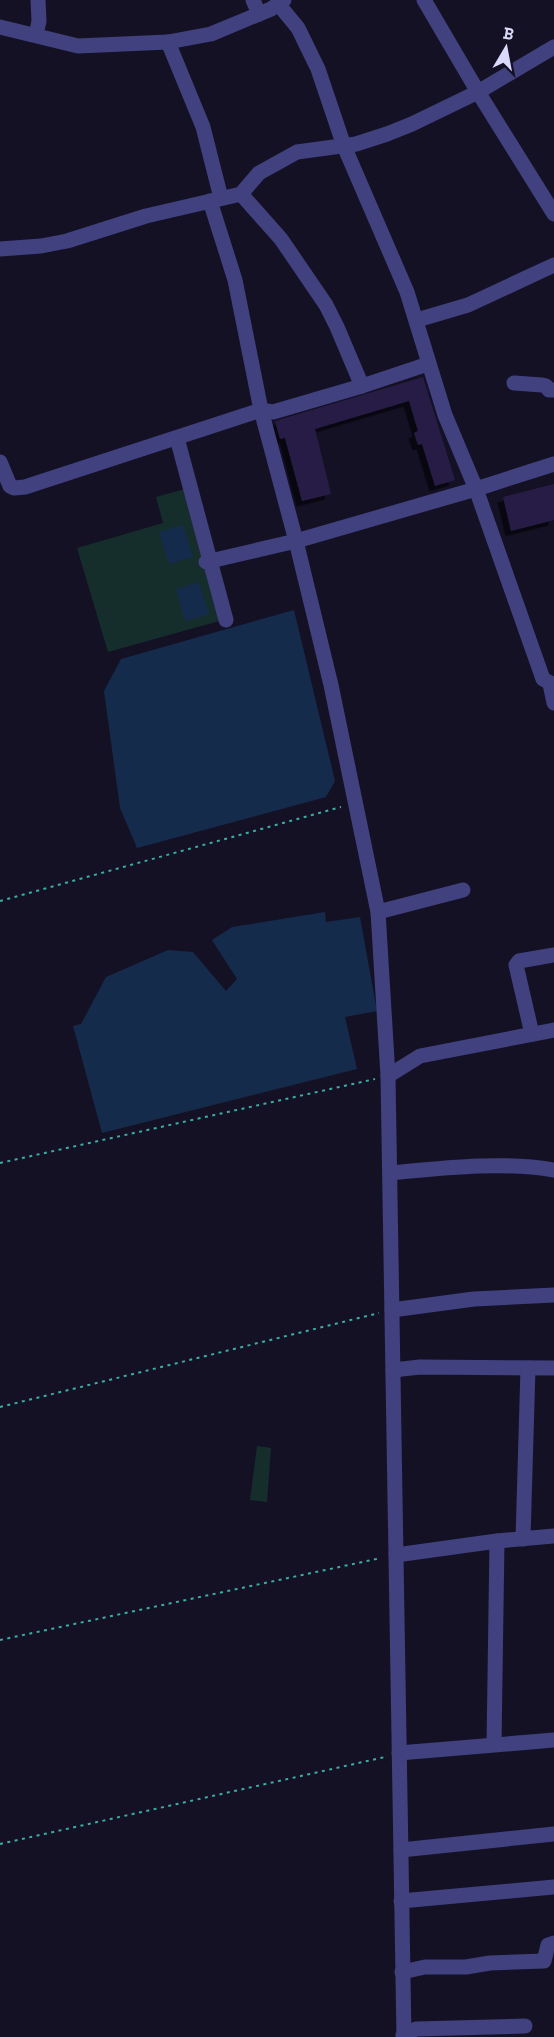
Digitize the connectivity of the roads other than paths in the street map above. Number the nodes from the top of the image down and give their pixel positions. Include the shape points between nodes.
1 (38, 0) edge
2 (424, 0) edge
3 (282, 2) edge
4 (256, 7) edge
5 (0, 27) edge
6 (36, 35) junction
7 (168, 42) junction
8 (554, 47) edge
9 (478, 92) junction
10 (344, 146) junction
11 (241, 194) junction
12 (215, 200) junction
13 (554, 214) edge
14 (0, 249) edge
15 (554, 265) edge
16 (417, 320) junction
17 (428, 364) junction
18 (514, 383) dead end
19 (362, 386) junction
20 (554, 390) edge
21 (261, 410) junction
22 (177, 438) junction
23 (0, 462) edge
24 (554, 464) edge
25 (476, 489) junction
26 (296, 542) junction
27 (208, 561) junction
28 (226, 620) dead end
29 (552, 685) edge
30 (554, 703) edge
31 (463, 890) dead end
32 (378, 912) junction
33 (554, 955) edge
34 (554, 1030) edge
35 (532, 1034) junction
36 (388, 1076) junction
37 (554, 1170) edge
38 (390, 1173) junction
39 (554, 1295) edge
40 (392, 1310) junction
41 (528, 1368) junction
42 (554, 1368) edge
43 (393, 1370) junction
44 (554, 1536) edge
45 (523, 1539) junction
46 (497, 1541) junction
47 (396, 1555) junction
48 (554, 1740) edge
49 (494, 1744) junction
50 (399, 1754) junction
51 (554, 1834) edge
52 (401, 1850) junction
53 (554, 1887) edge
54 (401, 1901) junction
55 (554, 1943) edge
56 (402, 1972) junction
57 (525, 2026) dead end
58 (404, 2036) edge

1 - 6 street
2 - 9 street
3 - 4 street
3 - 10 street via 307,44
4 - 7 street via 212,34
5 - 6 street
6 - 7 street via 78,46
7 - 12 street via 203,127
8 - 9 street
9 - 10 street via 412,124
9 - 13 street
10 - 11 street via 297,152 259,173
10 - 16 street
11 - 12 street
11 - 19 street via 281,239 326,305
12 - 14 street via 146,216 67,241
12 - 21 street
15 - 16 street via 468,305
16 - 17 street
17 - 19 street
17 - 25 street
18 - 20 street
19 - 21 street via 273,412
21 - 22 street
21 - 26 street
22 - 23 street via 20,487 10,486
22 - 27 street
24 - 25 street
25 - 26 street
25 - 29 street via 543,679
26 - 27 street
26 - 32 street via 331,685
27 - 28 street
29 - 30 street
31 - 32 street
32 - 36 street
33 - 35 street via 519,961 516,965
34 - 35 street
35 - 36 street via 420,1056
36 - 38 street
37 - 38 street via 451,1168
38 - 40 street
39 - 40 street via 474,1299
40 - 43 street
41 - 42 street
41 - 43 street
41 - 45 street
43 - 47 street
44 - 45 street
45 - 46 street
46 - 47 street
46 - 49 street
47 - 50 street
48 - 49 street
49 - 50 street
50 - 52 street
51 - 52 street
52 - 54 street
53 - 54 street
54 - 56 street
55 - 56 street via 548,1945 544,1961
56 - 58 street
57 - 58 street via 416,2029

